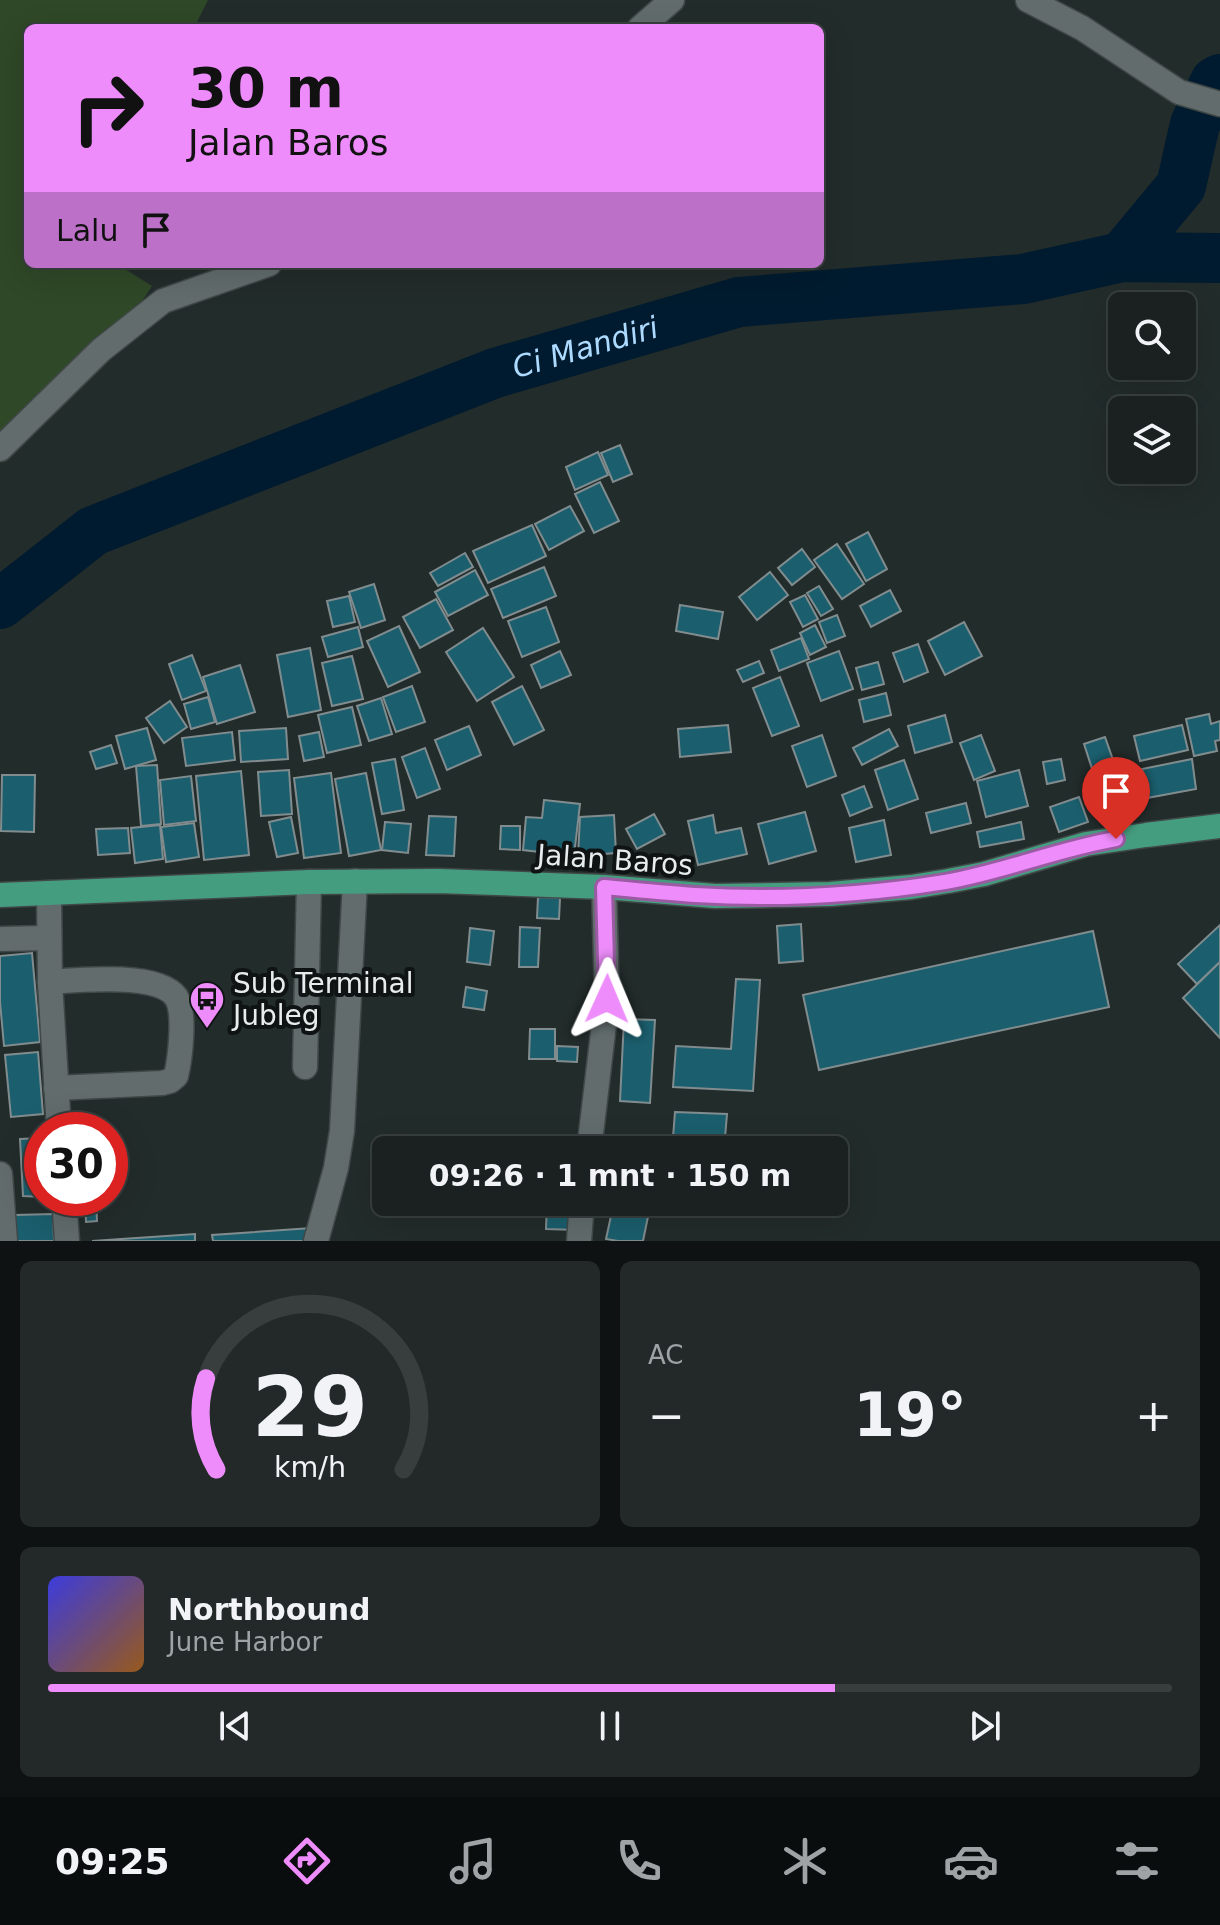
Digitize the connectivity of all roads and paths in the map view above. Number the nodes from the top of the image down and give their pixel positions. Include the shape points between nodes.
1 (672, 0) edge
2 (1028, 0) edge
3 (645, 24) edge
4 (1220, 104) edge
5 (258, 268) edge
6 (0, 449) edge
7 (1220, 826) edge
8 (355, 881) junction
9 (309, 882) junction
10 (604, 887) junction
11 (49, 893) junction
12 (0, 895) edge
13 (48, 938) junction
14 (0, 939) edge
15 (50, 982) junction
16 (305, 1067) dead end
17 (56, 1088) junction
18 (58, 1112) edge
19 (591, 1136) edge
20 (0, 1174) edge
21 (1, 1214) edge
22 (65, 1216) edge
23 (581, 1216) edge
24 (5, 1241) edge
25 (67, 1241) edge
26 (316, 1241) edge
27 (579, 1241) edge

1 - 3 street
2 - 4 street via 1082,28 1179,92
5 - 6 street via 163,301 101,350
7 - 10 main road, Jalan Baros via 1086,844 984,874 911,887 715,896
8 - 9 main road, Jalan Baros
8 - 10 main road, Jalan Baros
8 - 26 street via 342,1131
9 - 11 main road, Jalan Baros
9 - 16 street
10 - 19 street via 607,999
11 - 12 main road, Jalan Baros
11 - 13 street
13 - 14 street
13 - 15 street
15 - 17 street
15 - 17 street via 111,978 166,988 179,1003 181,1025 178,1067 170,1081
17 - 18 street
20 - 21 street
21 - 24 street
22 - 25 street
23 - 27 street

